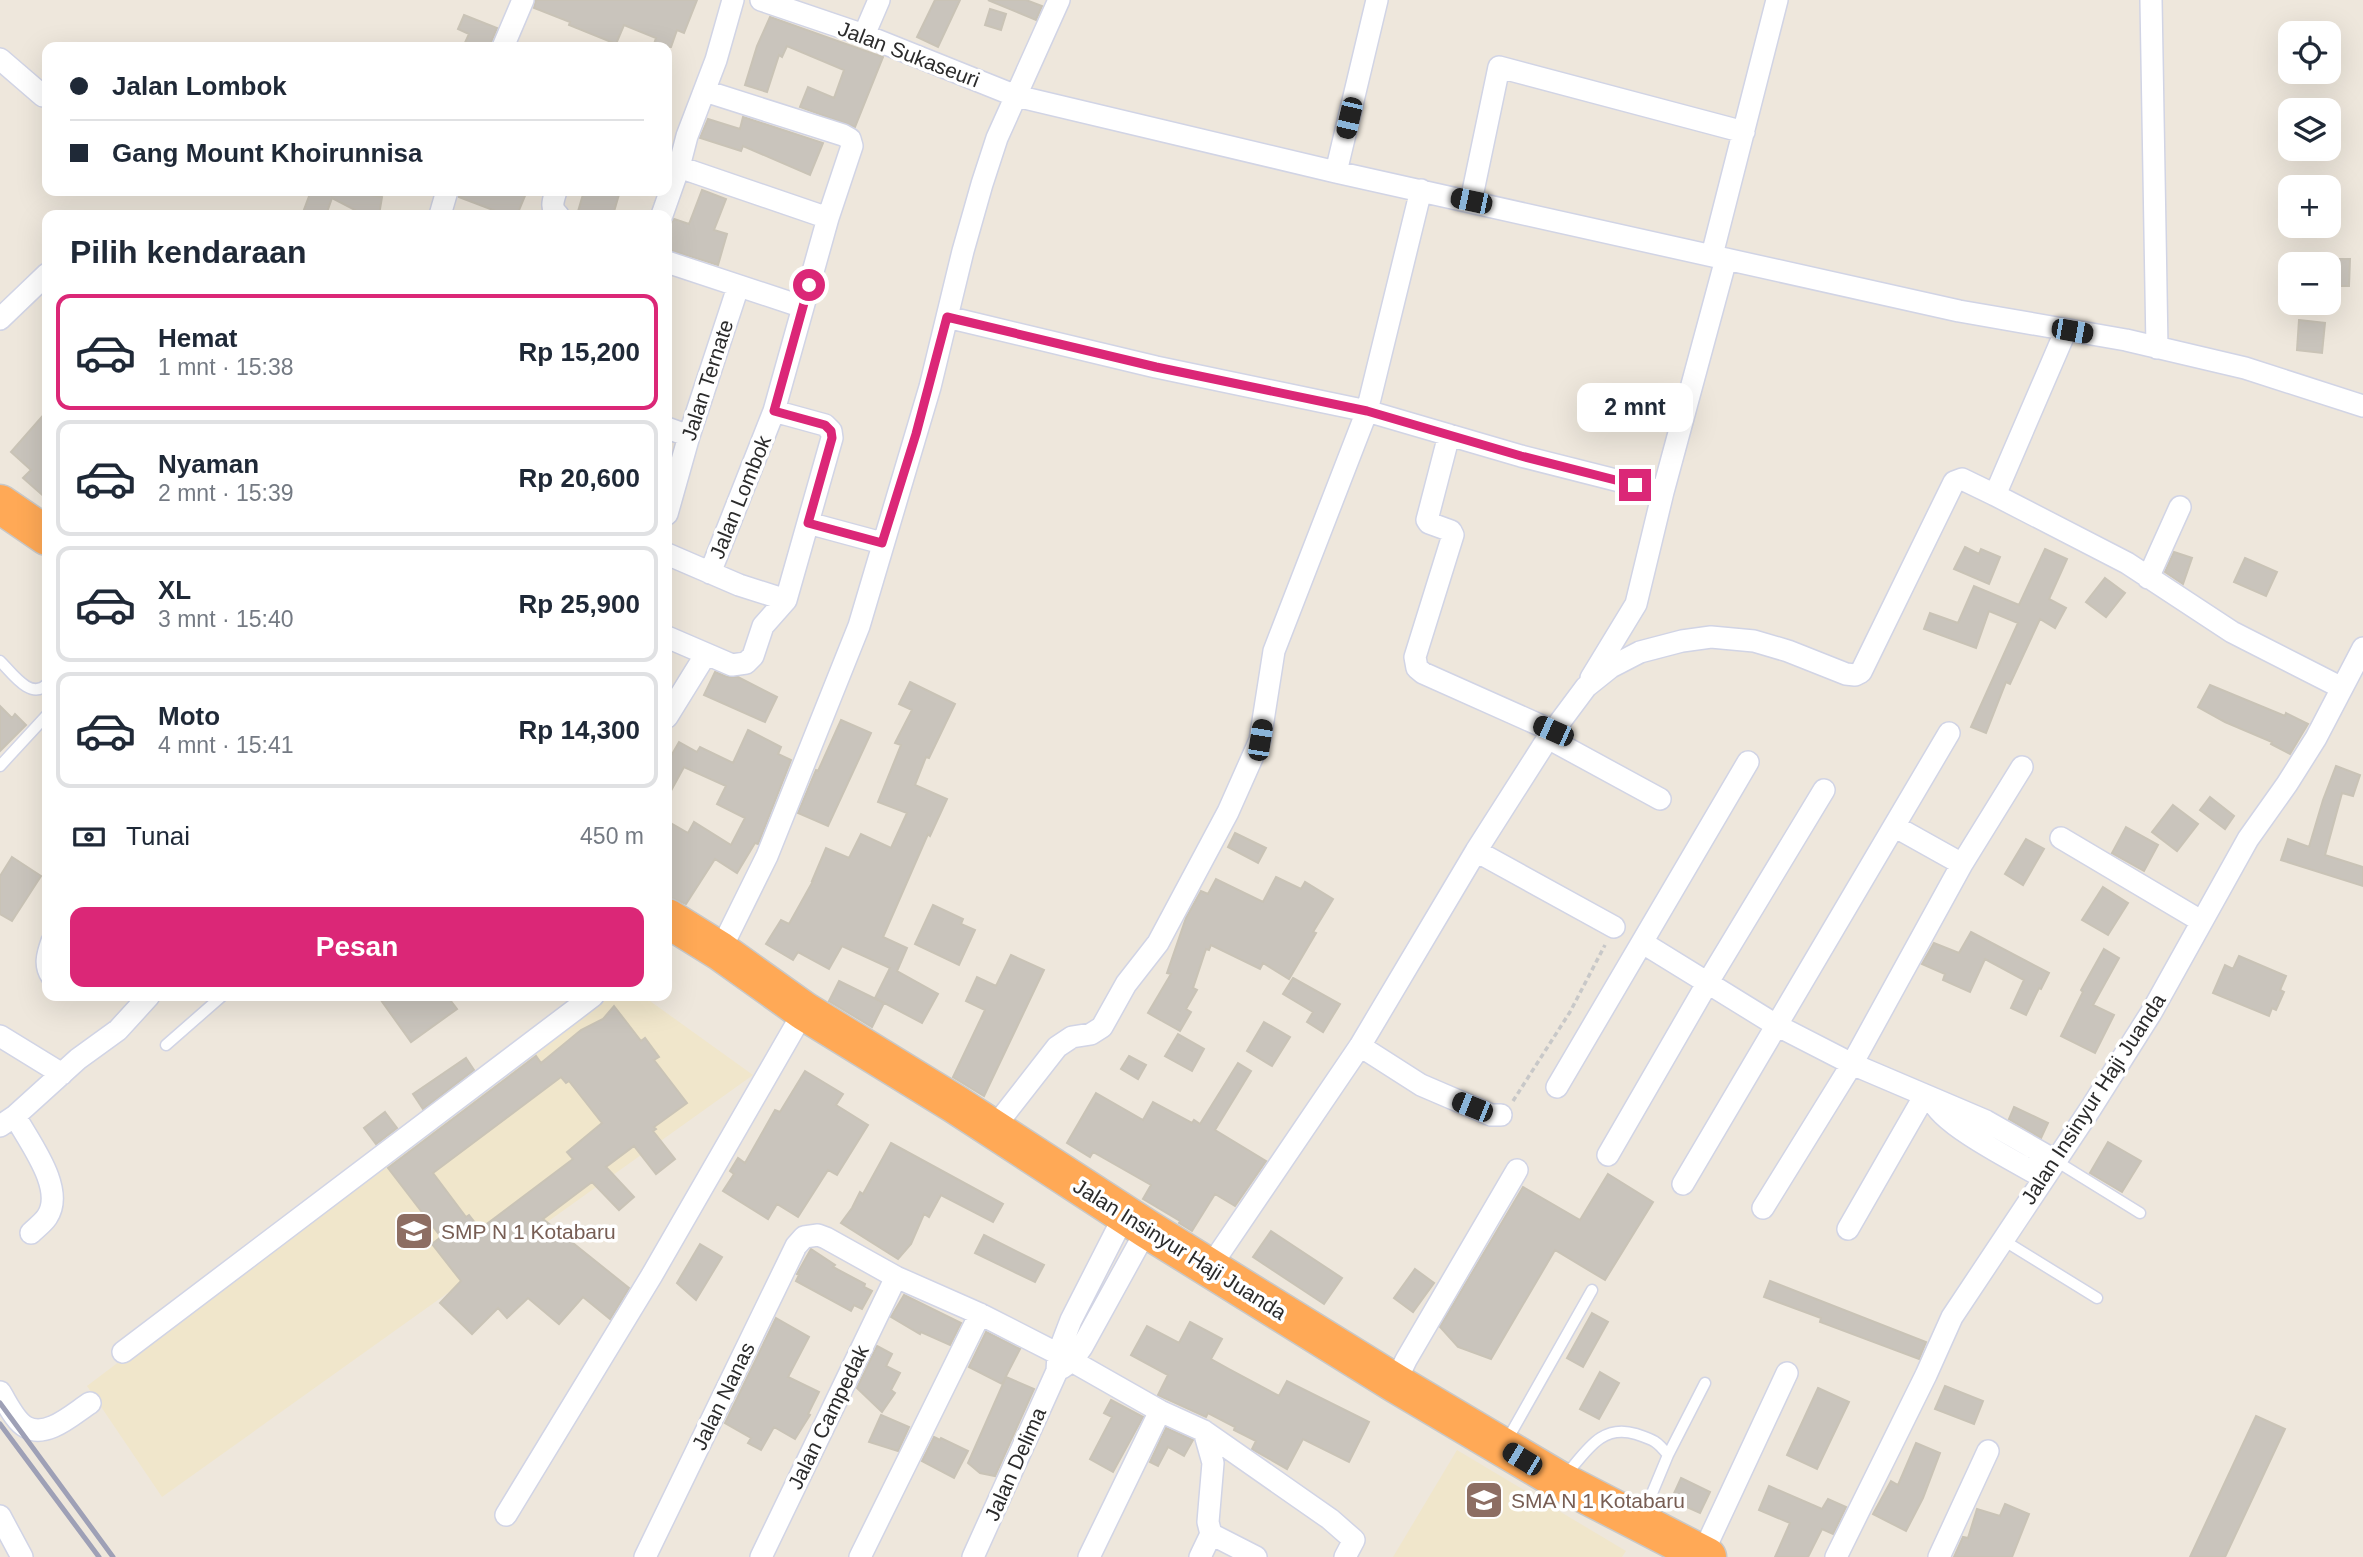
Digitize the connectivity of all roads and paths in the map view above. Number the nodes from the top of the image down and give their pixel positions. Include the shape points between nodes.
1 (523, 0) edge
2 (733, 0) edge
3 (761, 0) edge
4 (879, 0) edge
5 (1059, 0) edge
6 (1377, 0) edge
7 (1777, 0) edge
8 (2151, 0) edge
9 (864, 35) junction
10 (505, 42) edge
11 (0, 59) edge
12 (705, 91) junction
13 (42, 95) edge
14 (1016, 96) junction
15 (1744, 132) junction
16 (677, 133) edge
17 (679, 167) junction
18 (1336, 172) junction
19 (672, 187) edge
20 (1421, 191) junction
21 (1471, 201) junction
22 (828, 218) junction
23 (1719, 257) junction
24 (672, 268) edge
25 (42, 279) edge
26 (738, 287) junction
27 (803, 307) junction
28 (947, 317) junction
29 (0, 319) edge
30 (2066, 330) junction
31 (2157, 348) junction
32 (2363, 406) edge
33 (774, 411) junction
34 (1367, 411) junction
35 (672, 430) edge
36 (1448, 435) junction
37 (689, 436) junction
38 (1662, 492) junction
39 (1995, 495) junction
40 (672, 496) edge
41 (0, 504) edge
42 (2180, 508) dead end
43 (808, 523) junction
44 (42, 533) edge
45 (882, 543) junction
46 (672, 556) edge
47 (710, 573) junction
48 (2148, 578) junction
49 (786, 600) junction
50 (672, 639) edge
51 (2363, 648) edge
52 (706, 654) junction
53 (0, 661) edge
54 (1586, 687) junction
55 (2342, 688) junction
56 (42, 690) edge
57 (672, 709) edge
58 (42, 721) edge
59 (1949, 733) dead end
60 (1551, 735) junction
61 (1748, 762) dead end
62 (0, 766) edge
63 (2022, 767) dead end
64 (1824, 790) dead end
65 (1660, 799) dead end
66 (1894, 826) junction
67 (2061, 838) dead end
68 (1476, 851) junction
69 (1962, 864) junction
70 (2201, 921) junction
71 (672, 926) edge
72 (1614, 927) joint
73 (1643, 943) junction
74 (720, 951) junction
75 (1708, 982) junction
76 (144, 1001) edge
77 (216, 1001) edge
78 (586, 1001) edge
79 (804, 1011) junction
80 (1776, 1025) junction
81 (0, 1036) edge
82 (166, 1045) dead end
83 (1360, 1046) junction
84 (1852, 1064) junction
85 (62, 1074) junction
86 (1557, 1087) dead end
87 (1929, 1096) junction
88 (1501, 1115) joint
89 (7, 1121) edge
90 (993, 1129) junction
91 (1608, 1155) dead end
92 (2056, 1161) junction
93 (1517, 1170) dead end
94 (2044, 1178) junction
95 (1683, 1184) dead end
96 (1763, 1208) dead end
97 (2140, 1213) dead end
98 (1136, 1222) junction
99 (1849, 1229) dead end
100 (31, 1233) dead end
101 (2003, 1240) junction
102 (1210, 1267) junction
103 (896, 1277) junction
104 (1592, 1290) dead end
105 (2097, 1298) dead end
106 (980, 1314) junction
107 (123, 1352) dead end
108 (1062, 1362) junction
109 (1787, 1373) dead end
110 (1395, 1383) junction
111 (1705, 1384) dead end
112 (0, 1392) edge
113 (90, 1403) dead end
114 (1160, 1411) junction
115 (1204, 1431) junction
116 (1503, 1448) junction
117 (1988, 1451) dead end
118 (1668, 1455) junction
119 (1560, 1481) junction
120 (506, 1515) dead end
121 (0, 1516) edge
122 (1639, 1524) junction
123 (1211, 1534) junction
124 (5, 1540) edge
125 (1704, 1556) edge
126 (22, 1557) edge
127 (645, 1557) edge
128 (761, 1557) edge
129 (860, 1557) edge
130 (973, 1557) edge
131 (1089, 1557) edge
132 (1200, 1557) edge
133 (1255, 1557) edge
134 (1345, 1557) edge
135 (1836, 1557) edge
136 (1939, 1557) edge

1 - 10 street
2 - 12 street
3 - 9 street, Jalan Sukaseuri
4 - 9 street
5 - 14 street
6 - 18 street
7 - 15 street
8 - 31 street
9 - 14 street, Jalan Sukaseuri
11 - 13 street
12 - 16 street
12 - 22 street, Jalan Lombok via 850,139 850,154
14 - 18 street, Jalan Sukaseuri
14 - 28 street via 982,184
15 - 21 street via 1499,67
15 - 23 street
16 - 17 street
17 - 19 street
17 - 22 street
18 - 20 street, Jalan Sukaseuri
20 - 21 street, Jalan Sukaseuri
20 - 34 street
21 - 23 street, Jalan Sukaseuri
22 - 27 street, Jalan Lombok
23 - 30 street, Jalan Sukaseuri via 1991,318
23 - 38 street
24 - 26 street
25 - 29 street
26 - 27 street
26 - 37 street, Jalan Ternate
27 - 33 street, Jalan Lombok
28 - 34 street
28 - 45 street
30 - 31 street, Jalan Sukaseuri
30 - 39 street
31 - 32 street, Jalan Sukaseuri via 2245,368
33 - 43 street via 825,425 831,431
33 - 47 street, Jalan Lombok
34 - 36 street
34 - 90 street via 1275,651 1260,740 1209,852 1158,943 1126,984 1102,1027 1057,1047
35 - 37 street
36 - 38 street
36 - 60 street via 1427,520 1453,535 1415,663 1423,673
37 - 40 street, Jalan Ternate
38 - 54 street via 1636,604
39 - 48 street
39 - 54 street via 1962,479 1954,482 1861,673 1846,674 1754,640 1711,637 1640,652
41 - 44 highway
42 - 48 street
43 - 45 street
43 - 49 street
45 - 74 street via 859,626 767,856
46 - 47 street
47 - 49 street
48 - 55 street via 2232,632
49 - 52 street via 762,626 753,656 746,663 733,665
50 - 52 street
51 - 55 street, Jalan Insinyur Haji Juanda
52 - 57 street
53 - 56 lane via 29,690
54 - 60 street
55 - 70 street, Jalan Insinyur Haji Juanda via 2316,738 2248,839
58 - 62 lane
59 - 66 street
60 - 65 street
60 - 68 street
61 - 73 street
63 - 69 street
64 - 75 street
66 - 69 street
66 - 80 street
67 - 70 street
68 - 72 street
68 - 83 street
69 - 84 street
70 - 92 street, Jalan Insinyur Haji Juanda via 2151,1013
71 - 74 highway, Jalan Insinyur Haji Juanda
72 - 88 path via 1570,1012
73 - 75 street
73 - 86 street
74 - 79 highway, Jalan Insinyur Haji Juanda
75 - 80 street
75 - 91 street
76 - 85 street via 118,1030
77 - 82 lane
78 - 107 street
79 - 90 highway, Jalan Insinyur Haji Juanda
79 - 120 street via 652,1275
80 - 84 street
80 - 95 street
81 - 85 street
83 - 88 street via 1421,1085 1491,1115
83 - 102 street
84 - 87 street
84 - 96 street
85 - 89 street
87 - 92 street via 1986,1121
87 - 94 street via 1953,1124
87 - 99 street
89 - 100 street via 48,1175 53,1189 47,1217
90 - 98 highway, Jalan Insinyur Haji Juanda
92 - 94 street, Jalan Insinyur Haji Juanda
92 - 97 lane
93 - 110 street
94 - 101 street, Jalan Insinyur Haji Juanda
98 - 102 highway, Jalan Insinyur Haji Juanda
98 - 108 street, Jalan Delima via 1096,1324
101 - 105 lane
101 - 135 street, Jalan Insinyur Haji Juanda via 1952,1317
102 - 110 highway, Jalan Insinyur Haji Juanda
103 - 106 street
103 - 127 street, Jalan Nanas via 826,1238 804,1237
103 - 128 street, Jalan Campedak
104 - 116 lane
106 - 108 street
106 - 129 street
108 - 114 street
108 - 130 street, Jalan Delima
109 - 125 street
110 - 116 highway, Jalan Insinyur Haji Juanda
111 - 118 lane
112 - 113 street via 26,1427 35,1430 54,1426
114 - 115 street
114 - 131 street
115 - 123 street via 1213,1463
115 - 134 street via 1331,1519 1353,1540
116 - 119 highway, Jalan Insinyur Haji Juanda
117 - 136 street
118 - 119 lane via 1657,1441 1622,1430 1604,1435
118 - 122 lane
119 - 122 highway, Jalan Insinyur Haji Juanda
121 - 124 street
122 - 125 highway, Jalan Insinyur Haji Juanda
123 - 132 street
123 - 133 street
124 - 126 street

